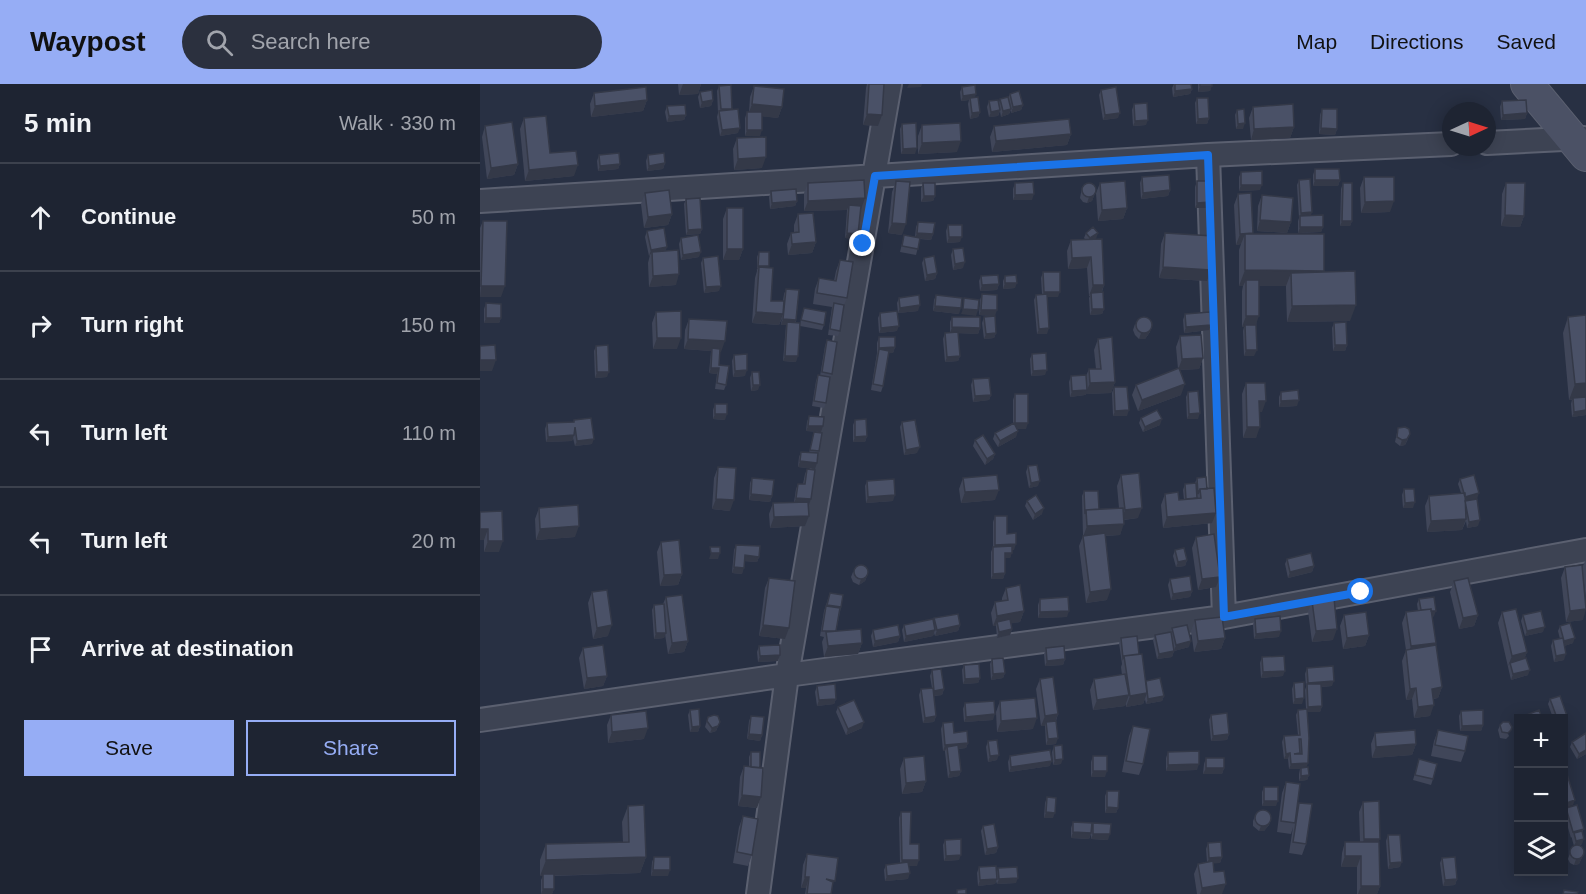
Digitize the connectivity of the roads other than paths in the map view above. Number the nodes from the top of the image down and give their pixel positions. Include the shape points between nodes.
1 (890, 84) edge
2 (1527, 84) edge
3 (1496, 143) edge
4 (1442, 144) edge
5 (1581, 144) edge
6 (1208, 155) junction
7 (875, 176) junction
8 (480, 201) edge
9 (1586, 550) edge
10 (1224, 617) junction
11 (787, 675) junction
12 (480, 720) edge
13 (758, 894) edge

1 - 7 street
2 - 5 main road
3 - 5 street
4 - 6 street
6 - 7 street
6 - 10 street
7 - 8 street
7 - 11 street
9 - 10 street
10 - 11 street
11 - 12 street
11 - 13 street

